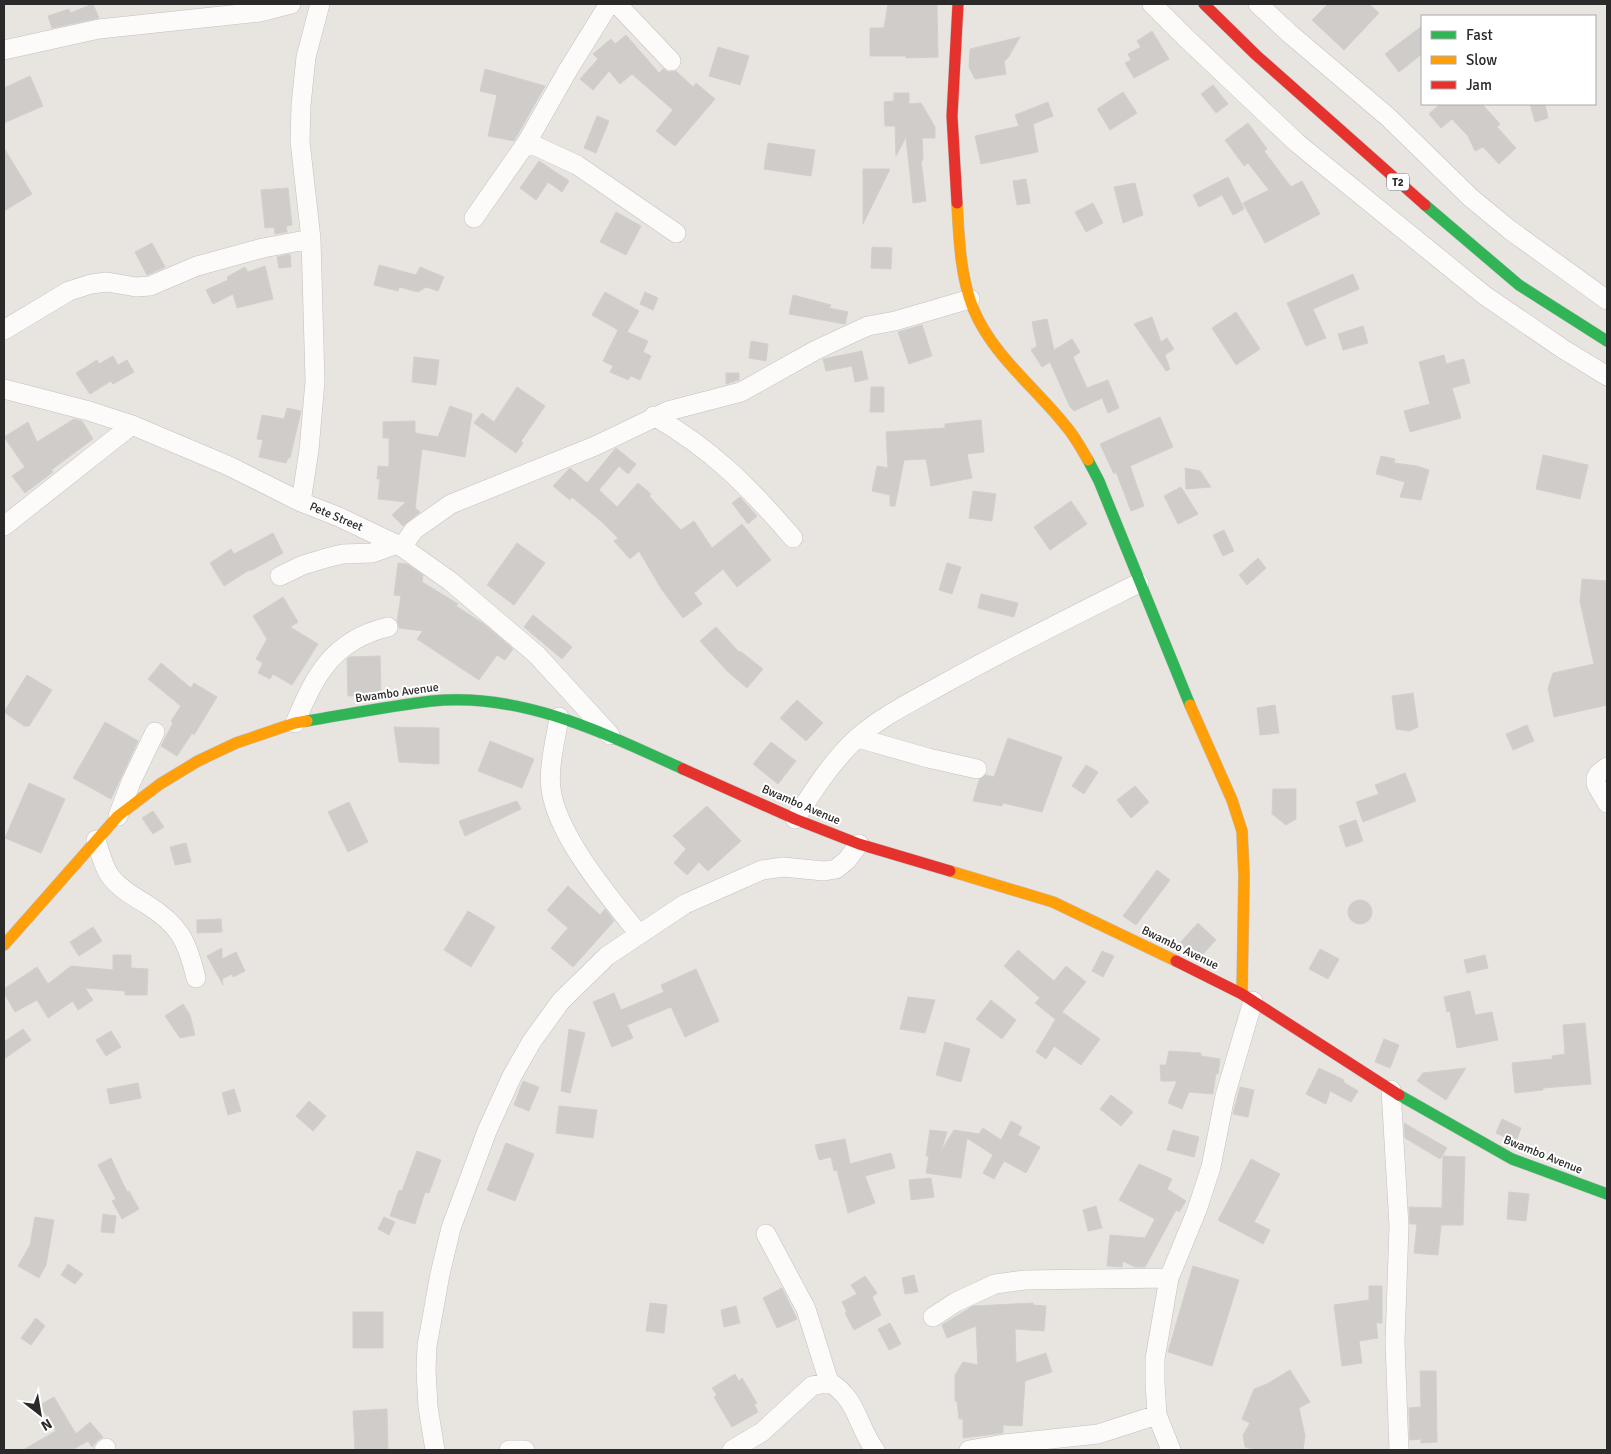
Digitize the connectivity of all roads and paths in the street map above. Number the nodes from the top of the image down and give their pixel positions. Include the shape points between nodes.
1 (290, 4) edge
2 (320, 4) edge
3 (609, 4) edge
4 (617, 4) edge
5 (958, 4) edge
6 (1152, 4) edge
7 (1204, 4) edge
8 (1258, 4) edge
9 (4, 50) edge
10 (671, 61) dead end
11 (527, 142) junction
12 (474, 218) dead end
13 (676, 233) dead end
14 (310, 239) junction
15 (970, 299) junction
16 (1607, 300) edge
17 (4, 330) edge
18 (1607, 341) edge
19 (1607, 376) edge
20 (4, 389) edge
21 (654, 416) junction
22 (132, 425) junction
23 (301, 502) junction
24 (4, 526) edge
25 (793, 538) dead end
26 (399, 545) junction
27 (280, 576) dead end
28 (1139, 583) junction
29 (388, 627) dead end
30 (560, 717) junction
31 (295, 723) junction
32 (155, 732) dead end
33 (613, 737) junction
34 (858, 738) junction
35 (1607, 768) edge
36 (977, 769) dead end
37 (1607, 803) edge
38 (118, 816) junction
39 (795, 819) junction
40 (96, 840) junction
41 (859, 844) junction
42 (639, 934) junction
43 (4, 945) edge
44 (196, 978) dead end
45 (1247, 998) junction
46 (1391, 1090) junction
47 (1607, 1194) edge
48 (766, 1234) dead end
49 (1169, 1278) junction
50 (933, 1317) dead end
51 (829, 1382) junction
52 (1157, 1415) junction
53 (435, 1450) edge
54 (509, 1450) edge
55 (525, 1450) edge
56 (732, 1450) edge
57 (875, 1450) edge
58 (969, 1450) edge
59 (1171, 1450) edge
60 (1399, 1450) edge

1 - 9 street via 260,12 99,29
2 - 14 street via 306,57 301,105 300,141
3 - 11 street
4 - 10 street
5 - 15 main road via 952,102 954,167 961,255
6 - 19 street via 1297,143 1484,295
7 - 18 main road, T2 via 1383,169 1519,285
8 - 16 street via 1388,117 1471,198
11 - 12 street
11 - 13 street via 577,165
14 - 17 street via 193,267 150,286 107,282 90,284 69,291
14 - 23 street via 315,381
15 - 21 street via 868,326 816,350 741,392
15 - 28 main road via 979,321 996,347 1080,446 1099,482
20 - 22 street, Pete Street
21 - 25 street via 726,466
21 - 26 street via 596,446 451,504
22 - 23 street, Pete Street via 229,466
22 - 24 street
23 - 26 street, Pete Street
26 - 27 street via 372,553 330,557
26 - 33 street, Pete Street via 450,581 537,655
28 - 34 street via 918,698
28 - 45 main road via 1232,800 1242,831
29 - 31 street via 359,636 330,661 311,686
30 - 31 main road, Bwambo Avenue via 523,707 454,700
30 - 33 main road, Bwambo Avenue
30 - 42 street via 551,787 558,814 572,843 599,884
31 - 38 main road, Bwambo Avenue via 236,743 198,761 160,784
32 - 38 street
33 - 39 main road, Bwambo Avenue
34 - 36 street
34 - 39 street via 819,782
35 - 37 street via 1596,778
38 - 40 main road, Bwambo Avenue
39 - 41 main road, Bwambo Avenue
40 - 43 main road, Bwambo Avenue
40 - 44 street via 106,871 117,885 167,918 178,930 189,951
41 - 42 street via 836,869 783,867 762,870 685,904
41 - 45 main road, Bwambo Avenue via 1053,902
42 - 53 street via 607,956 561,1001 517,1067 487,1131 451,1228 427,1346 427,1391
45 - 46 main road, Bwambo Avenue
45 - 49 street via 1211,1167
46 - 47 main road, Bwambo Avenue via 1512,1159
46 - 60 street via 1399,1226 1395,1342
48 - 51 street via 806,1309
49 - 50 street via 1025,1280 996,1284 956,1302
49 - 52 street via 1155,1359
51 - 56 street via 812,1386 762,1432
51 - 57 street via 849,1399
52 - 58 street via 1098,1434
52 - 59 street
54 - 55 street

